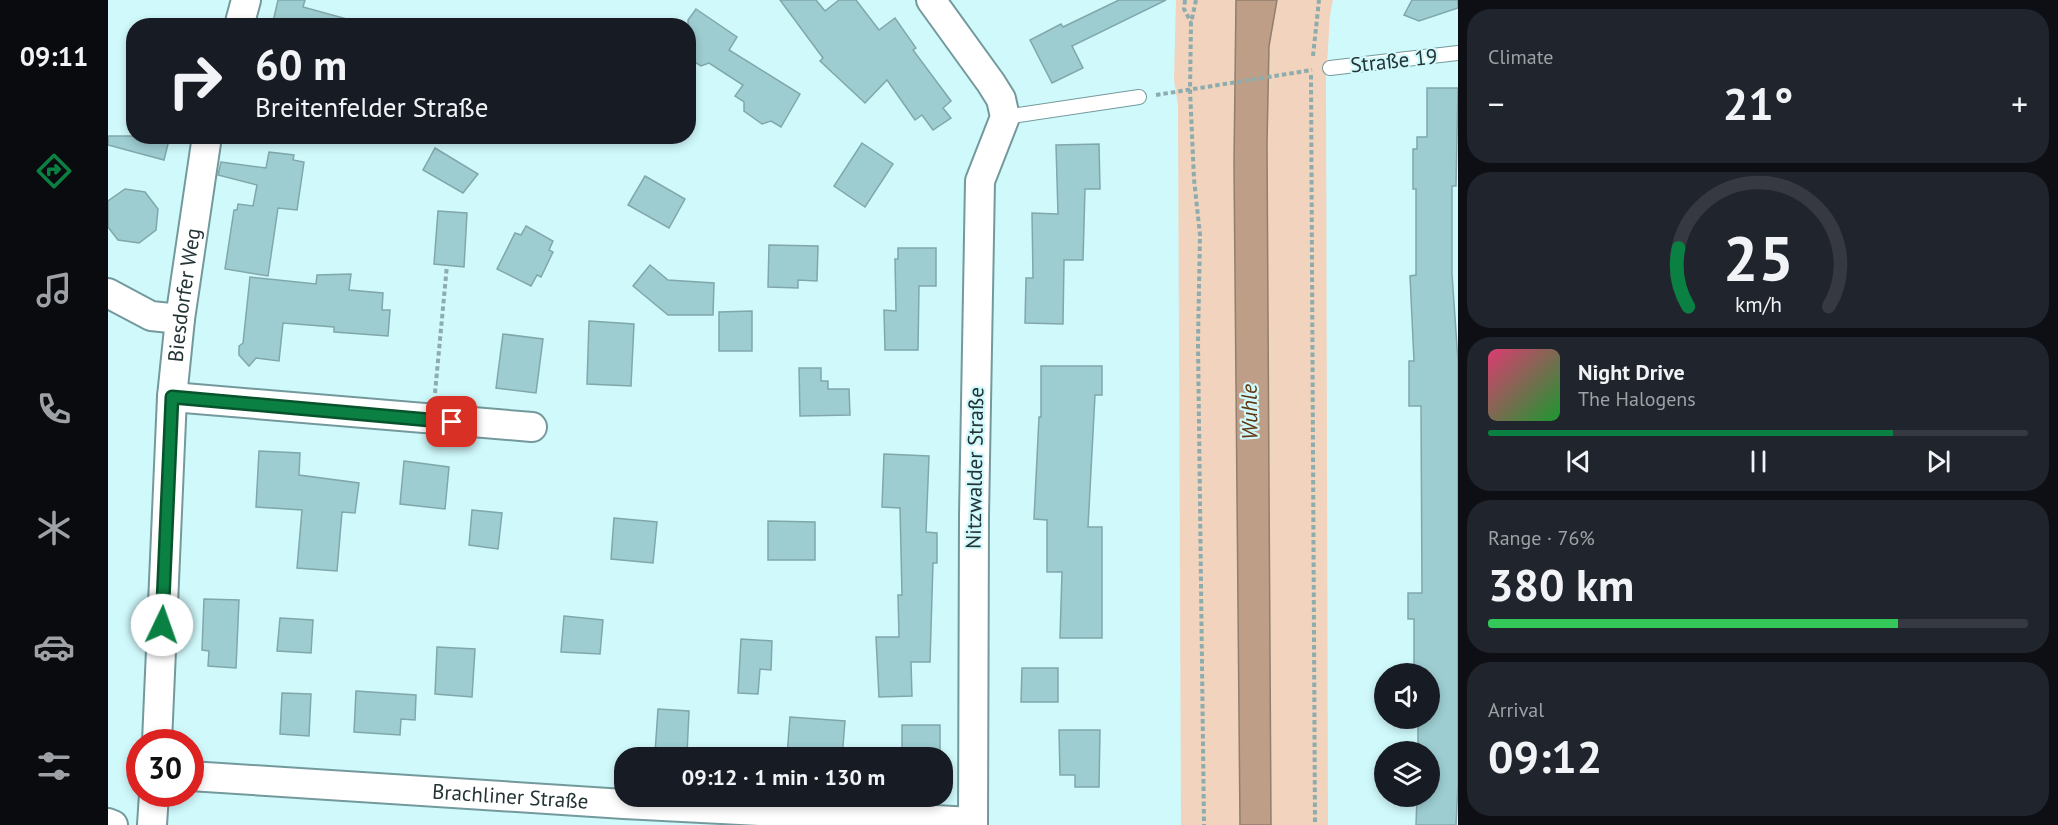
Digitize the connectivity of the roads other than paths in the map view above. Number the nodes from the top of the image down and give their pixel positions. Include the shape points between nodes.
1 (246, 0) edge
2 (931, 0) edge
3 (241, 18) edge
4 (1458, 54) edge
5 (1330, 68) dead end
6 (1139, 97) road end
7 (1005, 117) junction
8 (206, 144) edge
9 (108, 293) edge
10 (180, 320) junction
11 (172, 397) junction
12 (532, 427) dead end
13 (158, 729) edge
14 (204, 777) edge
15 (153, 807) edge
16 (108, 823) edge
17 (973, 824) edge
18 (114, 825) edge
19 (152, 825) edge

1 - 3 street
2 - 7 street via 991,83 1001,99
4 - 5 lane, Straße 19
6 - 7 lane
7 - 17 street, Nitzwalder Straße via 980,182
8 - 10 street, Biesdorfer Weg
9 - 10 street via 151,316
10 - 11 street, Biesdorfer Weg
11 - 12 street
11 - 13 street, Biesdorfer Weg
14 - 17 street, Brachliner Straße
15 - 19 street
16 - 18 street

